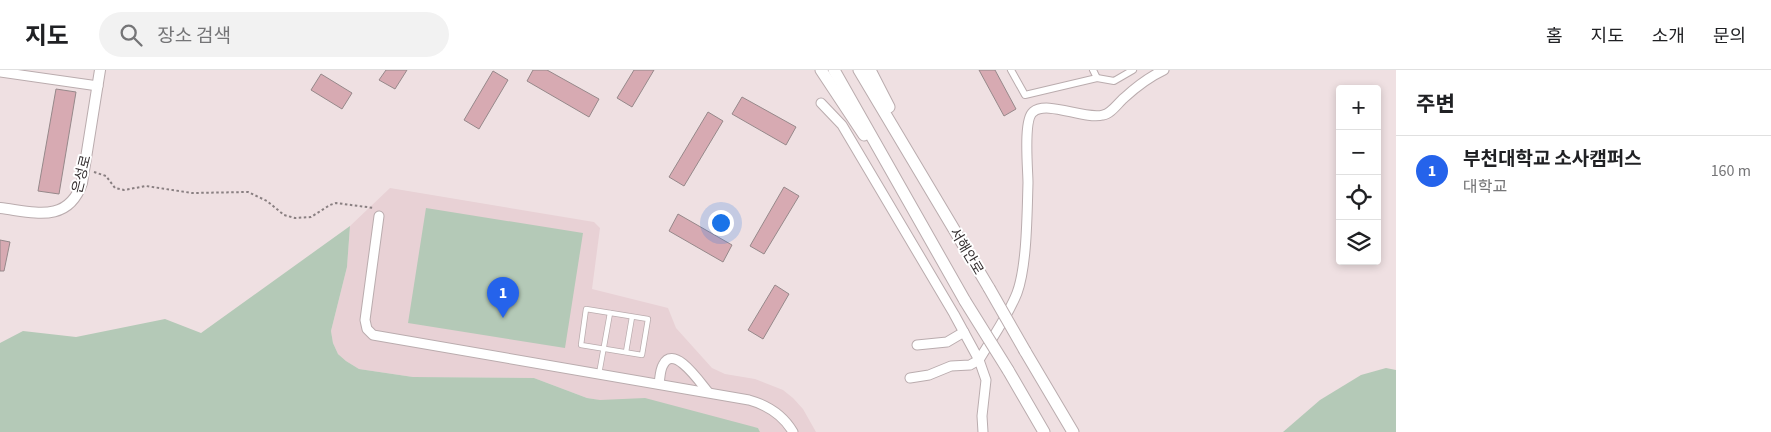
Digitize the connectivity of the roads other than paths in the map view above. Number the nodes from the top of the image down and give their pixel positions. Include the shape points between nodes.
1 (100, 70) edge
2 (820, 70) edge
3 (834, 70) edge
4 (859, 70) edge
5 (870, 70) edge
6 (1011, 70) edge
7 (1092, 70) edge
8 (1133, 70) edge
9 (1164, 70) edge
10 (0, 72) edge
11 (1097, 78) junction
12 (98, 86) junction
13 (822, 103) dead end
14 (918, 170) junction
15 (898, 182) junction
16 (0, 208) edge
17 (379, 216) road end
18 (610, 313) junction
19 (632, 317) junction
20 (964, 332) junction
21 (917, 345) dead end
22 (603, 348) junction
23 (626, 352) junction
24 (979, 360) junction
25 (599, 374) junction
26 (910, 378) dead end
27 (659, 384) junction
28 (708, 392) junction
29 (793, 432) edge
30 (983, 432) edge
31 (1044, 432) edge
32 (1073, 432) edge

1 - 12 street, 은성로
2 - 15 main road
3 - 15 main road, 서해안로
4 - 14 main road, 서해안로
5 - 14 main road
6 - 11 street via 1025,95
7 - 11 street
8 - 11 street via 1114,81
9 - 24 street via 1143,82 1106,115 1050,108 1034,111 1029,116 1022,274 1010,306
10 - 12 street
12 - 16 street, 은성로 via 82,183 74,200 60,210 47,213
13 - 20 street via 842,125
14 - 32 main road, 서해안로, bridge
15 - 31 main road, 서해안로, bridge
17 - 25 street via 365,320 369,333
18 - 19 lane
18 - 22 lane
18 - 22 lane via 586,310 580,345
19 - 23 lane
19 - 23 lane via 648,319 642,355
20 - 21 street via 947,342
20 - 24 street
22 - 23 lane
22 - 25 lane
24 - 26 street via 970,365 950,366 929,375
24 - 30 street via 986,380
25 - 27 street
27 - 28 street
27 - 28 street via 663,364 675,358 683,362
28 - 29 street via 766,406 780,416

